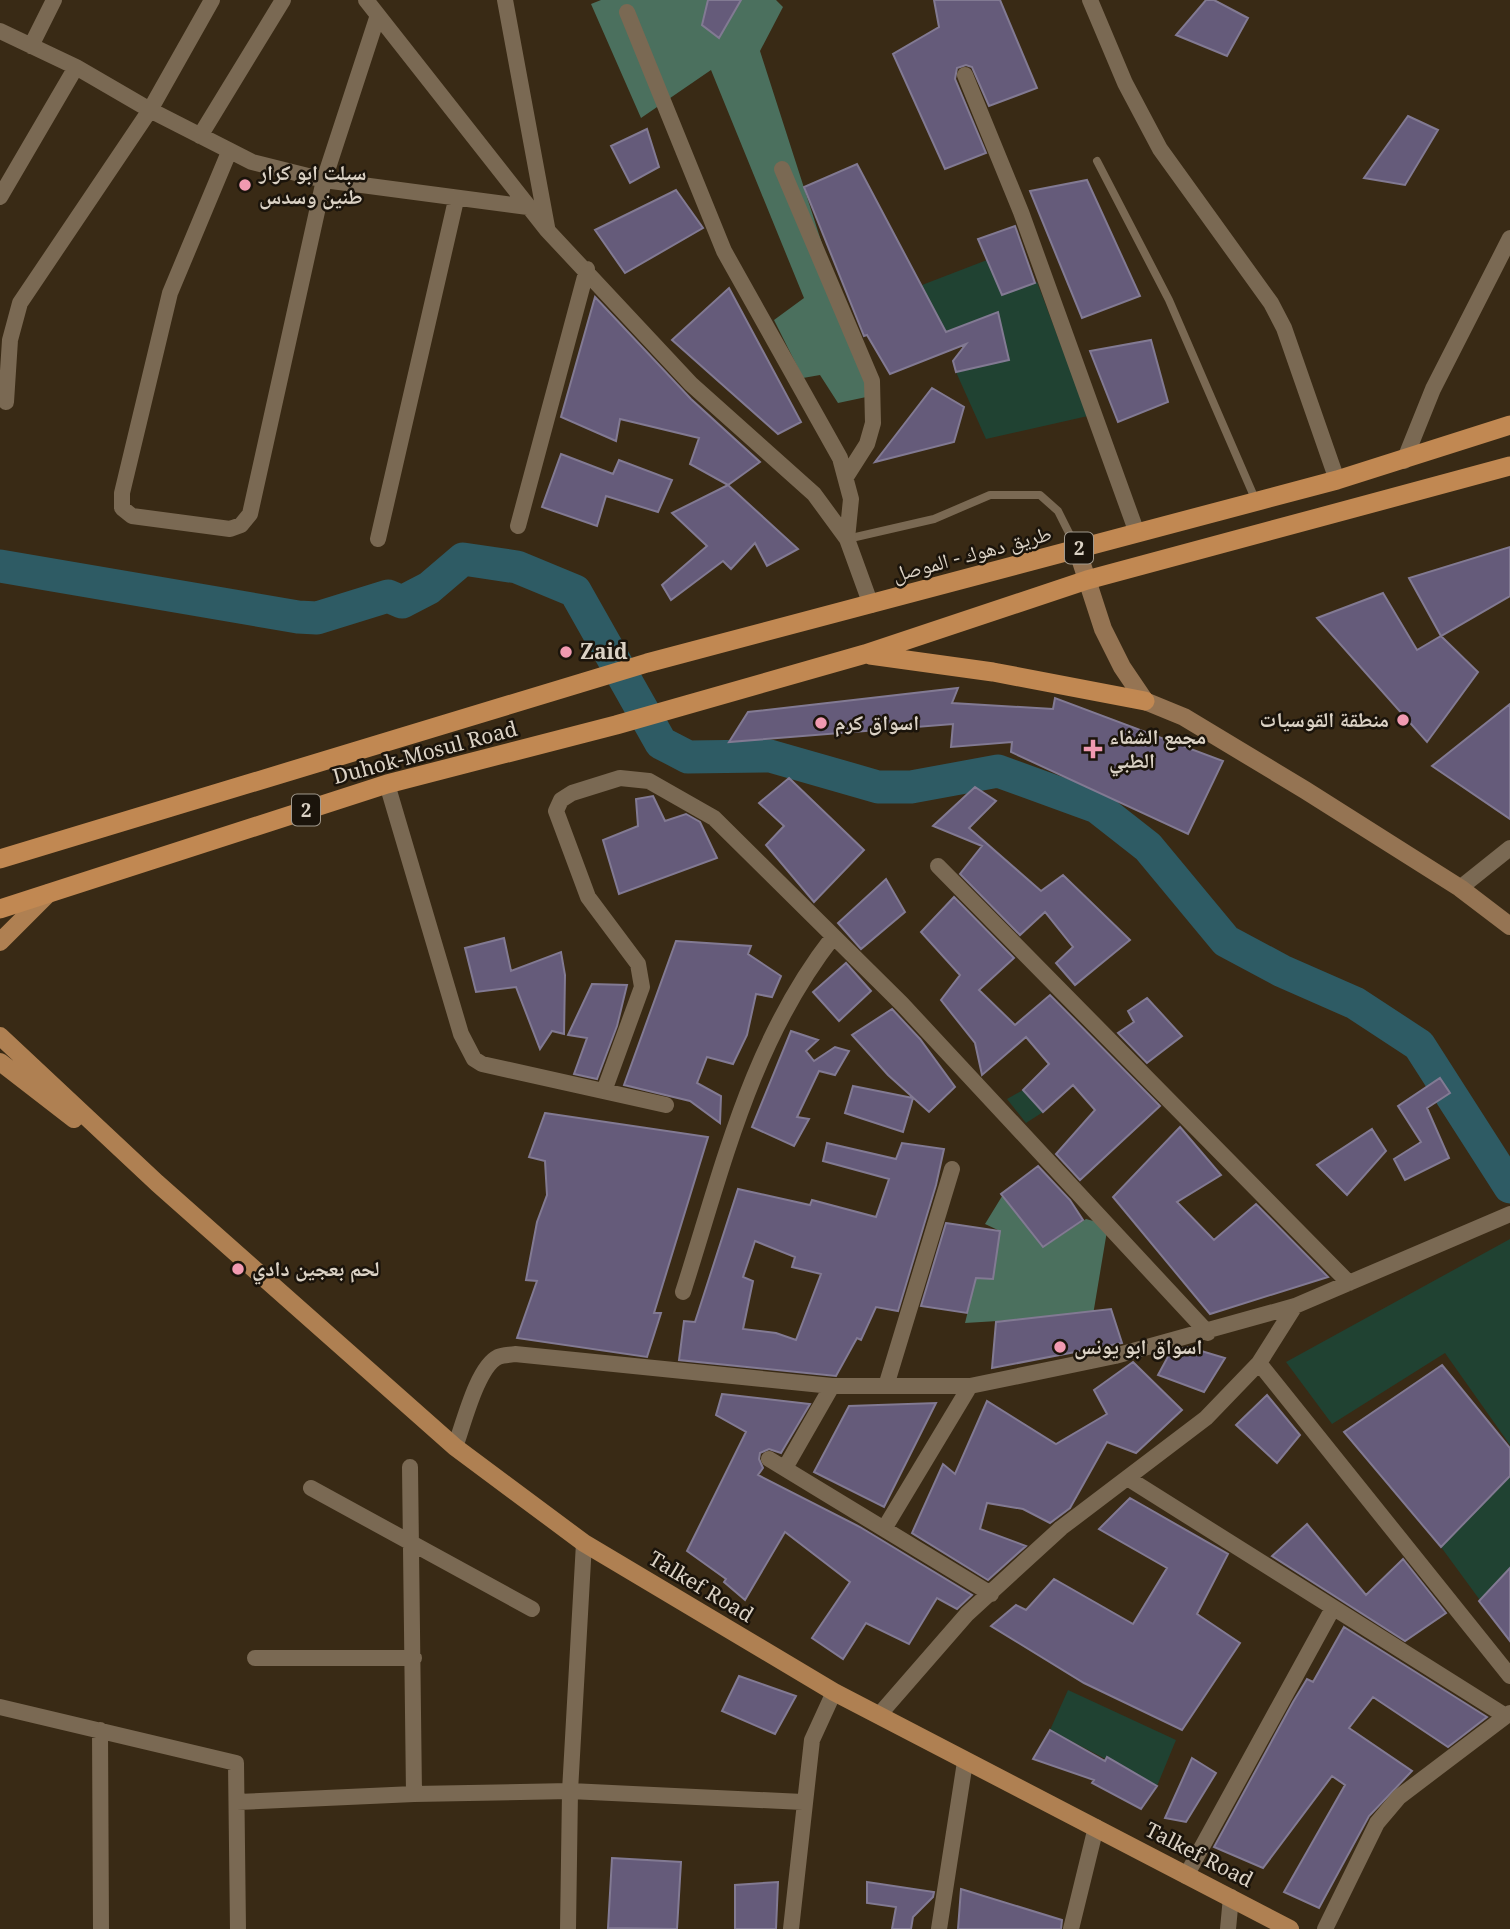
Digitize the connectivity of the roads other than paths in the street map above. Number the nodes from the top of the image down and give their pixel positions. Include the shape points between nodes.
1 (54, 0) edge
2 (212, 0) edge
3 (283, 0) edge
4 (366, 0) edge
5 (505, 0) edge
6 (1090, 0) edge
7 (627, 12) dead end
8 (378, 15) junction
9 (0, 31) edge
10 (31, 46) junction
11 (76, 67) junction
12 (965, 75) dead end
13 (150, 110) junction
14 (200, 136) junction
15 (229, 152) junction
16 (1097, 161) dead end
17 (782, 169) dead end
18 (324, 180) junction
19 (0, 197) edge
20 (456, 200) junction
21 (528, 207) junction
22 (547, 230) junction
23 (1510, 238) edge
24 (587, 269) junction
25 (6, 402) dead end
26 (1510, 425) edge
27 (1404, 461) junction
28 (1510, 466) edge
29 (846, 477) junction
30 (1337, 480) junction
31 (1256, 501) junction
32 (518, 526) dead end
33 (1137, 533) junction
34 (378, 539) dead end
35 (847, 539) junction
36 (1077, 549) junction
37 (1087, 580) junction
38 (871, 605) junction
39 (865, 654) junction
40 (646, 663) joint
41 (1145, 701) junction
42 (387, 784) junction
43 (1510, 848) edge
44 (0, 859) edge
45 (938, 866) dead end
46 (1460, 888) junction
47 (50, 891) junction
48 (0, 909) edge
49 (1510, 926) edge
50 (833, 937) junction
51 (0, 942) edge
52 (0, 1036) edge
53 (0, 1062) edge
54 (604, 1091) junction
55 (666, 1105) dead end
56 (952, 1168) dead end
57 (157, 1184) junction
58 (1505, 1216) edge
59 (1349, 1283) junction
60 (683, 1292) dead end
61 (1295, 1306) junction
62 (1208, 1332) junction
63 (1259, 1363) junction
64 (832, 1386) junction
65 (886, 1386) junction
66 (970, 1386) junction
67 (455, 1447) junction
68 (769, 1459) dead end
69 (410, 1466) dead end
70 (785, 1468) junction
71 (1129, 1479) junction
72 (311, 1488) dead end
73 (884, 1529) junction
74 (412, 1542) junction
75 (584, 1543) junction
76 (991, 1594) junction
77 (1333, 1608) junction
78 (532, 1609) dead end
79 (255, 1658) dead end
80 (414, 1658) junction
81 (1510, 1676) edge
82 (834, 1692) junction
83 (0, 1707) edge
84 (1507, 1714) edge
85 (879, 1715) junction
86 (100, 1730) junction
87 (965, 1762) junction
88 (570, 1791) junction
89 (414, 1794) junction
90 (237, 1802) junction
91 (803, 1802) junction
92 (1096, 1827) junction
93 (1186, 1876) junction
94 (1231, 1897) junction
95 (102, 1929) edge
96 (238, 1929) edge
97 (568, 1929) edge
98 (792, 1929) edge
99 (939, 1929) edge
100 (1071, 1929) edge
101 (1228, 1929) edge
102 (1290, 1929) edge
103 (1325, 1929) edge

1 - 10 street
2 - 13 street
3 - 14 street
4 - 8 street
5 - 22 street
6 - 30 street via 1130,94 1160,149 1271,303 1289,341
7 - 29 street via 724,251 831,438
8 - 18 street
8 - 21 street
9 - 10 street
10 - 11 street
11 - 13 street
11 - 19 street
12 - 33 street via 1021,212
13 - 14 street
13 - 25 street via 20,303 10,340
14 - 15 street
15 - 18 street
15 - 18 street via 170,293 122,493 122,508 132,516 230,529 250,514
16 - 31 lane via 1169,300
17 - 29 street via 872,382 873,423 867,444
18 - 20 street
20 - 21 street
20 - 34 street
21 - 22 street
22 - 24 street
23 - 27 street via 1433,389
24 - 32 street
24 - 35 street via 691,384 814,494
26 - 27 highway, طريق دهوك - الموصل / 2
27 - 30 highway, طريق دهوك - الموصل / 2
28 - 37 highway, 2
29 - 35 street via 851,507
30 - 31 highway, طريق دهوك - الموصل / 2
31 - 33 highway, طريق دهوك - الموصل / 2
33 - 36 highway, طريق دهوك - الموصل / 2
35 - 36 lane via 934,519 990,495 1040,495 1058,511
35 - 38 street
36 - 37 main road
36 - 38 highway, طريق دهوك - الموصل / 2
37 - 39 highway, 2
37 - 41 main road via 1112,648
38 - 40 highway, طريق دهوك - الموصل / 2
39 - 41 highway
39 - 42 highway, Duhok-Mosul Road / 2
40 - 44 highway, Duhok-Mosul Road / 2
41 - 46 main road via 1184,718
42 - 47 highway, Duhok-Mosul Road / 2
42 - 54 street via 467,1050 482,1064
43 - 46 street
45 - 59 street
46 - 49 main road
47 - 48 highway, Duhok-Mosul Road / 2
47 - 51 main road
50 - 54 street via 714,818 649,781 620,778 561,800 556,811 585,890 642,975 642,987
50 - 60 street via 804,974 764,1047
50 - 62 street via 902,1004
52 - 57 main road
53 - 57 main road
54 - 55 street
56 - 65 street
57 - 67 main road, Talkef Road
58 - 59 street
59 - 61 street
61 - 62 street
61 - 63 street
62 - 66 street
63 - 71 street via 1206,1418
63 - 81 street
64 - 65 street
64 - 67 street via 515,1353 497,1357 484,1372
64 - 70 street
65 - 66 street
66 - 73 street
67 - 75 main road, Talkef Road
68 - 70 street
69 - 74 street
70 - 73 street
71 - 76 street via 1061,1528
71 - 77 street
72 - 74 street
73 - 76 street
74 - 78 street
74 - 80 street
75 - 82 main road, Talkef Road
75 - 88 street
76 - 85 street via 967,1614
77 - 84 street
77 - 93 street
79 - 80 street
80 - 89 street
82 - 85 main road, Talkef Road
82 - 91 street via 812,1740
83 - 86 street
84 - 103 street via 1399,1797 1377,1823
85 - 87 main road, Talkef Road
86 - 90 street via 236,1763
86 - 95 street
87 - 92 main road, Talkef Road
87 - 99 street
88 - 89 street
88 - 91 street
88 - 97 street
89 - 90 street
90 - 96 street
91 - 98 street
92 - 93 main road, Talkef Road
92 - 100 street
93 - 94 main road, Talkef Road
94 - 101 street
94 - 102 main road, Talkef Road

